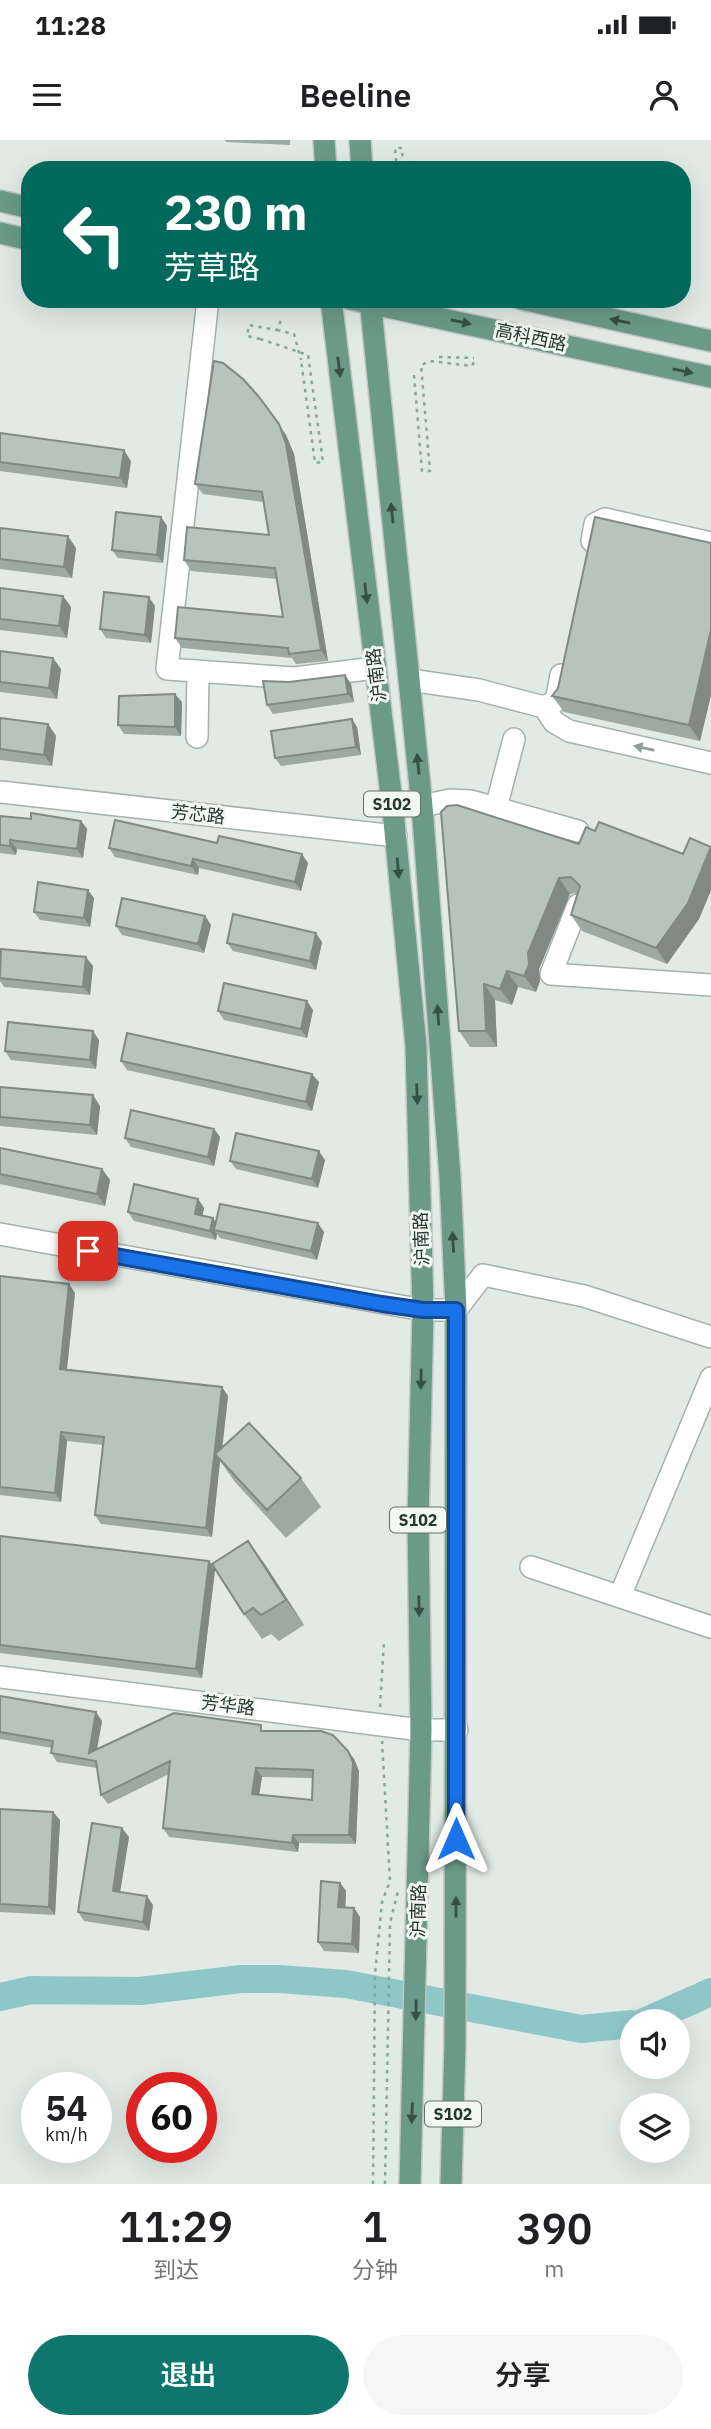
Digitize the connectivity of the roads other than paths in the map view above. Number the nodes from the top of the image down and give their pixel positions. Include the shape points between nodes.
1 (324, 140) edge
2 (360, 140) edge
3 (325, 161) edge
4 (361, 161) edge
5 (0, 201) edge
6 (21, 206) edge
7 (0, 233) edge
8 (21, 238) edge
9 (207, 308) edge
10 (332, 308) edge
11 (364, 308) edge
12 (399, 308) edge
13 (562, 308) edge
14 (711, 341) edge
15 (711, 377) edge
16 (711, 543) edge
17 (589, 555) edge
18 (568, 648) edge
19 (375, 668) junction
20 (198, 671) junction
21 (410, 680) junction
22 (544, 707) junction
23 (197, 737) dead end
24 (514, 739) dead end
25 (711, 763) edge
26 (0, 792) edge
27 (422, 806) junction
28 (496, 808) junction
29 (578, 831) dead end
30 (396, 836) junction
31 (578, 905) edge
32 (711, 985) edge
33 (0, 1234) edge
34 (423, 1310) junction
35 (456, 1310) junction
36 (711, 1337) edge
37 (711, 1378) edge
38 (531, 1567) dead end
39 (620, 1597) junction
40 (711, 1627) edge
41 (0, 1677) edge
42 (421, 1730) junction
43 (457, 1730) junction
44 (410, 2184) edge
45 (451, 2184) edge

1 - 3 main road
2 - 4 main road
5 - 6 main road
7 - 8 main road
9 - 20 street via 159,668
10 -> 19 main road, 沪南路 / S102
21 -> 11 main road, 沪南路 / S102
12 -> 15 main road, 高科西路
14 -> 13 main road, 高科西路
16 - 17 street via 605,519 595,524
18 - 22 street via 556,701
19 - 20 street via 294,678
19 - 30 main road, 沪南路 / S102
20 - 23 street
21 - 22 street via 479,690
27 -> 21 main road, 沪南路 / S102
25 -> 22 street via 569,732 554,722
24 - 28 street
26 - 30 street, 芳芯路
27 - 28 street via 461,800
35 -> 27 main road, 沪南路 / S102
28 - 29 street
30 -> 34 main road, 沪南路 / S102 via 416,1046
31 - 32 street via 551,974
33 - 34 street
34 - 35 street
34 -> 42 main road, 沪南路 / S102 via 418,1521
35 - 36 street via 483,1275 584,1296
35 - 43 main road, 沪南路 / S102
37 - 39 street
38 - 39 street
39 - 40 street
41 - 42 street, 芳华路
42 - 43 street, 芳华路
42 -> 44 main road, 沪南路 / S102
45 -> 43 main road, 沪南路 / S102

